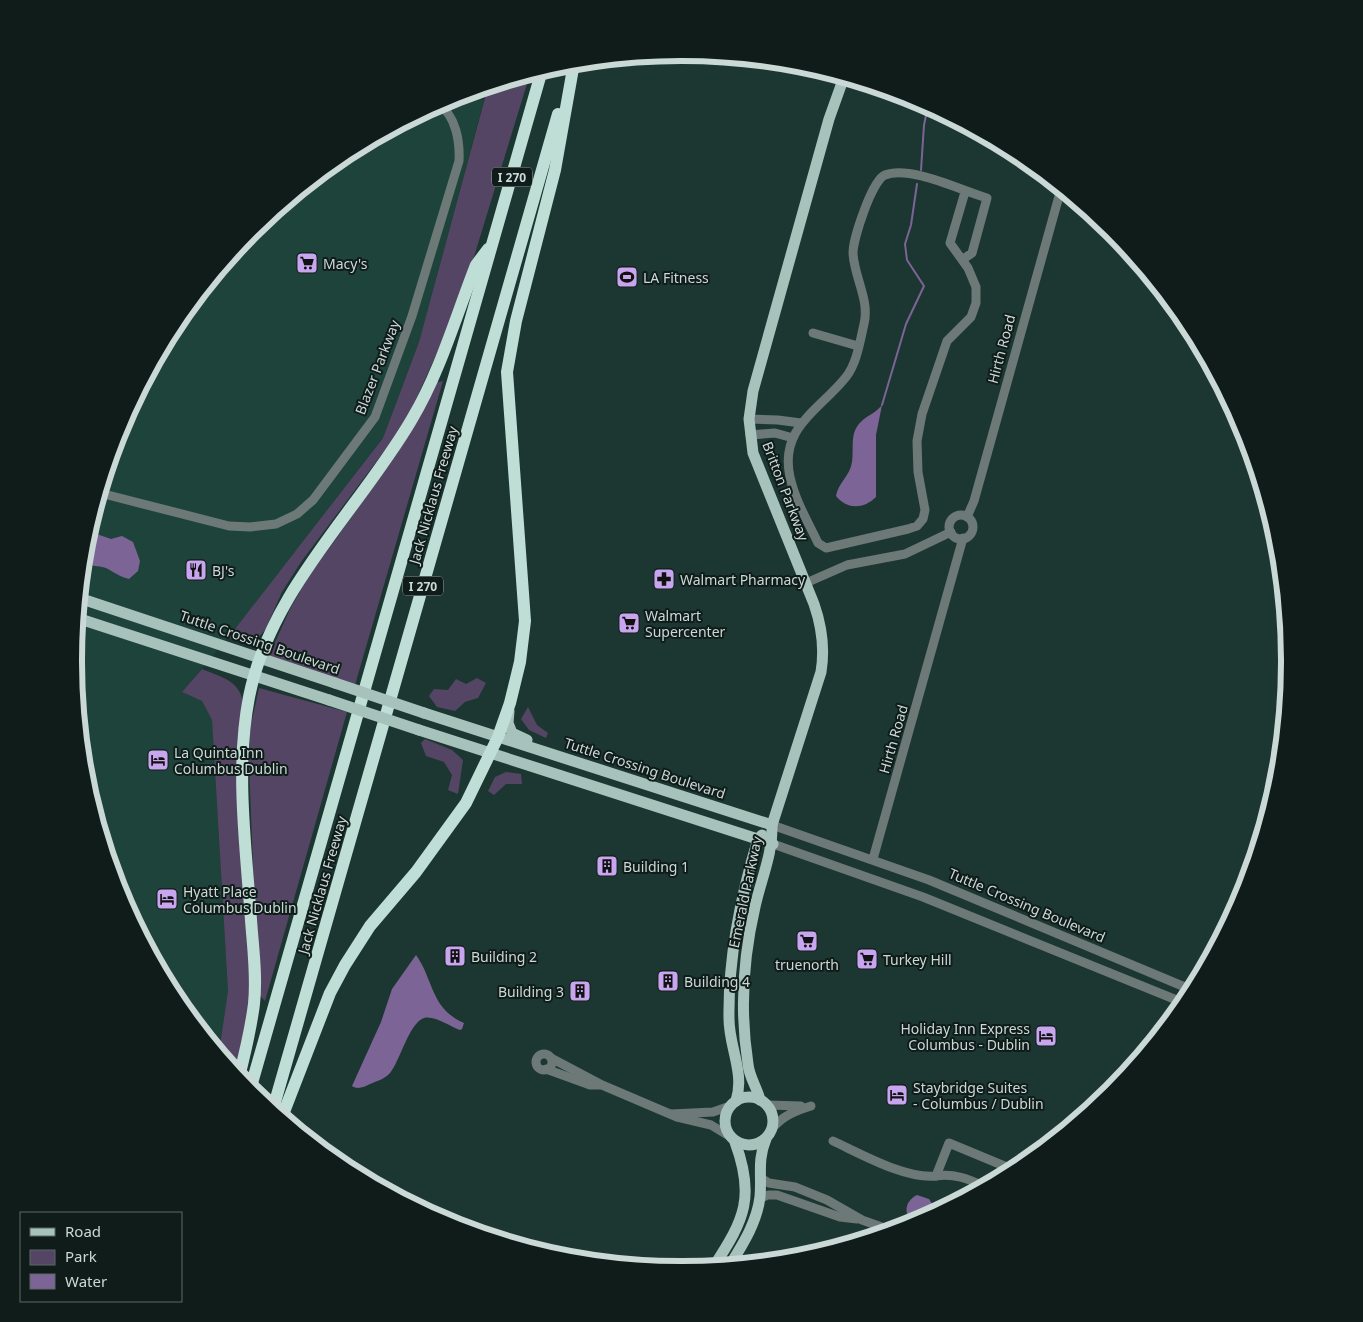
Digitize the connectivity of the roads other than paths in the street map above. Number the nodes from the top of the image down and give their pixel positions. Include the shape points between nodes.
1 (572, 71) edge
2 (572, 72) edge
3 (540, 79) edge
4 (842, 83) edge
5 (445, 110) edge
6 (965, 192) junction
7 (1059, 195) edge
8 (494, 240) junction
9 (962, 260) junction
10 (813, 333) dead end
11 (858, 346) junction
12 (749, 419) junction
13 (778, 420) junction
14 (801, 423) junction
15 (778, 436) junction
16 (751, 439) junction
17 (792, 441) junction
18 (106, 494) edge
19 (967, 517) junction
20 (951, 532) junction
21 (963, 538) junction
22 (806, 583) junction
23 (85, 600) edge
24 (83, 620) edge
25 (260, 658) junction
26 (255, 676) junction
27 (510, 703) junction
28 (498, 737) junction
29 (490, 753) junction
30 (568, 759) junction
31 (772, 825) junction
32 (758, 839) junction
33 (772, 844) junction
34 (873, 860) junction
35 (1185, 987) edge
36 (1176, 1000) edge
37 (551, 1058) junction
38 (241, 1067) edge
39 (546, 1069) junction
40 (253, 1080) edge
41 (602, 1085) junction
42 (275, 1102) edge
43 (764, 1102) junction
44 (733, 1103) junction
45 (284, 1111) edge
46 (670, 1114) junction
47 (769, 1134) junction
48 (732, 1139) junction
49 (833, 1141) dead end
50 (1005, 1166) edge
51 (936, 1176) junction
52 (761, 1178) junction
53 (976, 1183) edge
54 (759, 1199) junction
55 (862, 1220) junction
56 (880, 1227) edge
57 (734, 1258) edge
58 (720, 1259) edge

1 - 27 highway via 555,170 516,321 507,372 525,621
2 - 42 highway, Jack Nicklaus Freeway / I 270
3 - 8 highway, Jack Nicklaus Freeway / I 270
4 - 12 main road, Britton Parkway via 753,391
5 - 18 street, Blazer Parkway via 457,132 459,161 412,316 375,417 313,500 297,514 276,524 250,527 229,526
6 - 9 street via 950,243
6 - 9 street via 987,198 972,253
6 - 11 street via 901,173 884,175 873,186 853,253 866,313
7 - 19 street, Hirth Road
8 - 25 highway via 476,265 413,418 300,582
8 - 40 highway, Jack Nicklaus Freeway / I 270
9 - 17 street via 976,287 976,303 970,317 947,341 920,425 918,472 926,510 917,526 834,547 818,544 790,476
10 - 11 street
11 - 14 street via 846,378
12 - 13 street
12 - 16 main road, Britton Parkway
13 - 14 street
13 - 15 street
14 - 17 street
15 - 16 street
15 - 17 street
16 - 22 main road, Britton Parkway via 757,463
19 - 20 street via 960,515 954,518
19 - 21 street via 973,528
20 - 21 street
20 - 22 street via 905,554 847,565
21 - 34 street, Hirth Road
22 - 31 main road, Britton Parkway via 820,624 822,662
23 - 25 main road, Tuttle Crossing Boulevard
24 - 26 main road
25 - 26 highway
25 - 28 main road, Tuttle Crossing Boulevard, bridge
26 - 29 main road, bridge
26 - 38 highway via 249,698 243,774 255,991
27 - 28 highway
27 - 30 main road via 508,723 512,733 560,752
28 - 29 highway
28 - 30 main road, Tuttle Crossing Boulevard
29 - 32 main road
29 - 45 highway via 466,803 348,959 330,993
30 - 31 main road, Tuttle Crossing Boulevard
31 - 32 main road, Emerald Parkway
31 - 33 main road, Emerald Parkway
31 - 34 street, Tuttle Crossing Boulevard
32 - 33 main road
32 - 44 main road, Emerald Parkway via 740,905 730,969 730,1042 740,1079
33 - 36 street via 923,897
33 - 43 main road, Emerald Parkway via 750,930 743,996 748,1065
34 - 35 street, Tuttle Crossing Boulevard via 929,880
37 - 39 street via 551,1065
37 - 39 street via 543,1054 536,1059 538,1067
37 - 41 street
39 - 41 street via 590,1085
41 - 46 street
43 - 44 main road via 748,1097
43 - 47 main road via 773,1116
43 - 47 street via 811,1106 792,1112
44 - 46 street via 713,1112
44 - 48 main road via 724,1121
46 - 48 street via 711,1125
47 - 48 main road via 751,1146
47 - 52 main road via 759,1155
48 - 58 main road via 745,1173 747,1198 743,1214
49 - 51 street via 903,1171
50 - 51 street via 949,1143
51 - 53 street via 947,1174
52 - 54 main road
52 - 55 street via 827,1200
54 - 55 street via 777,1195
54 - 57 main road via 747,1236
55 - 56 street

